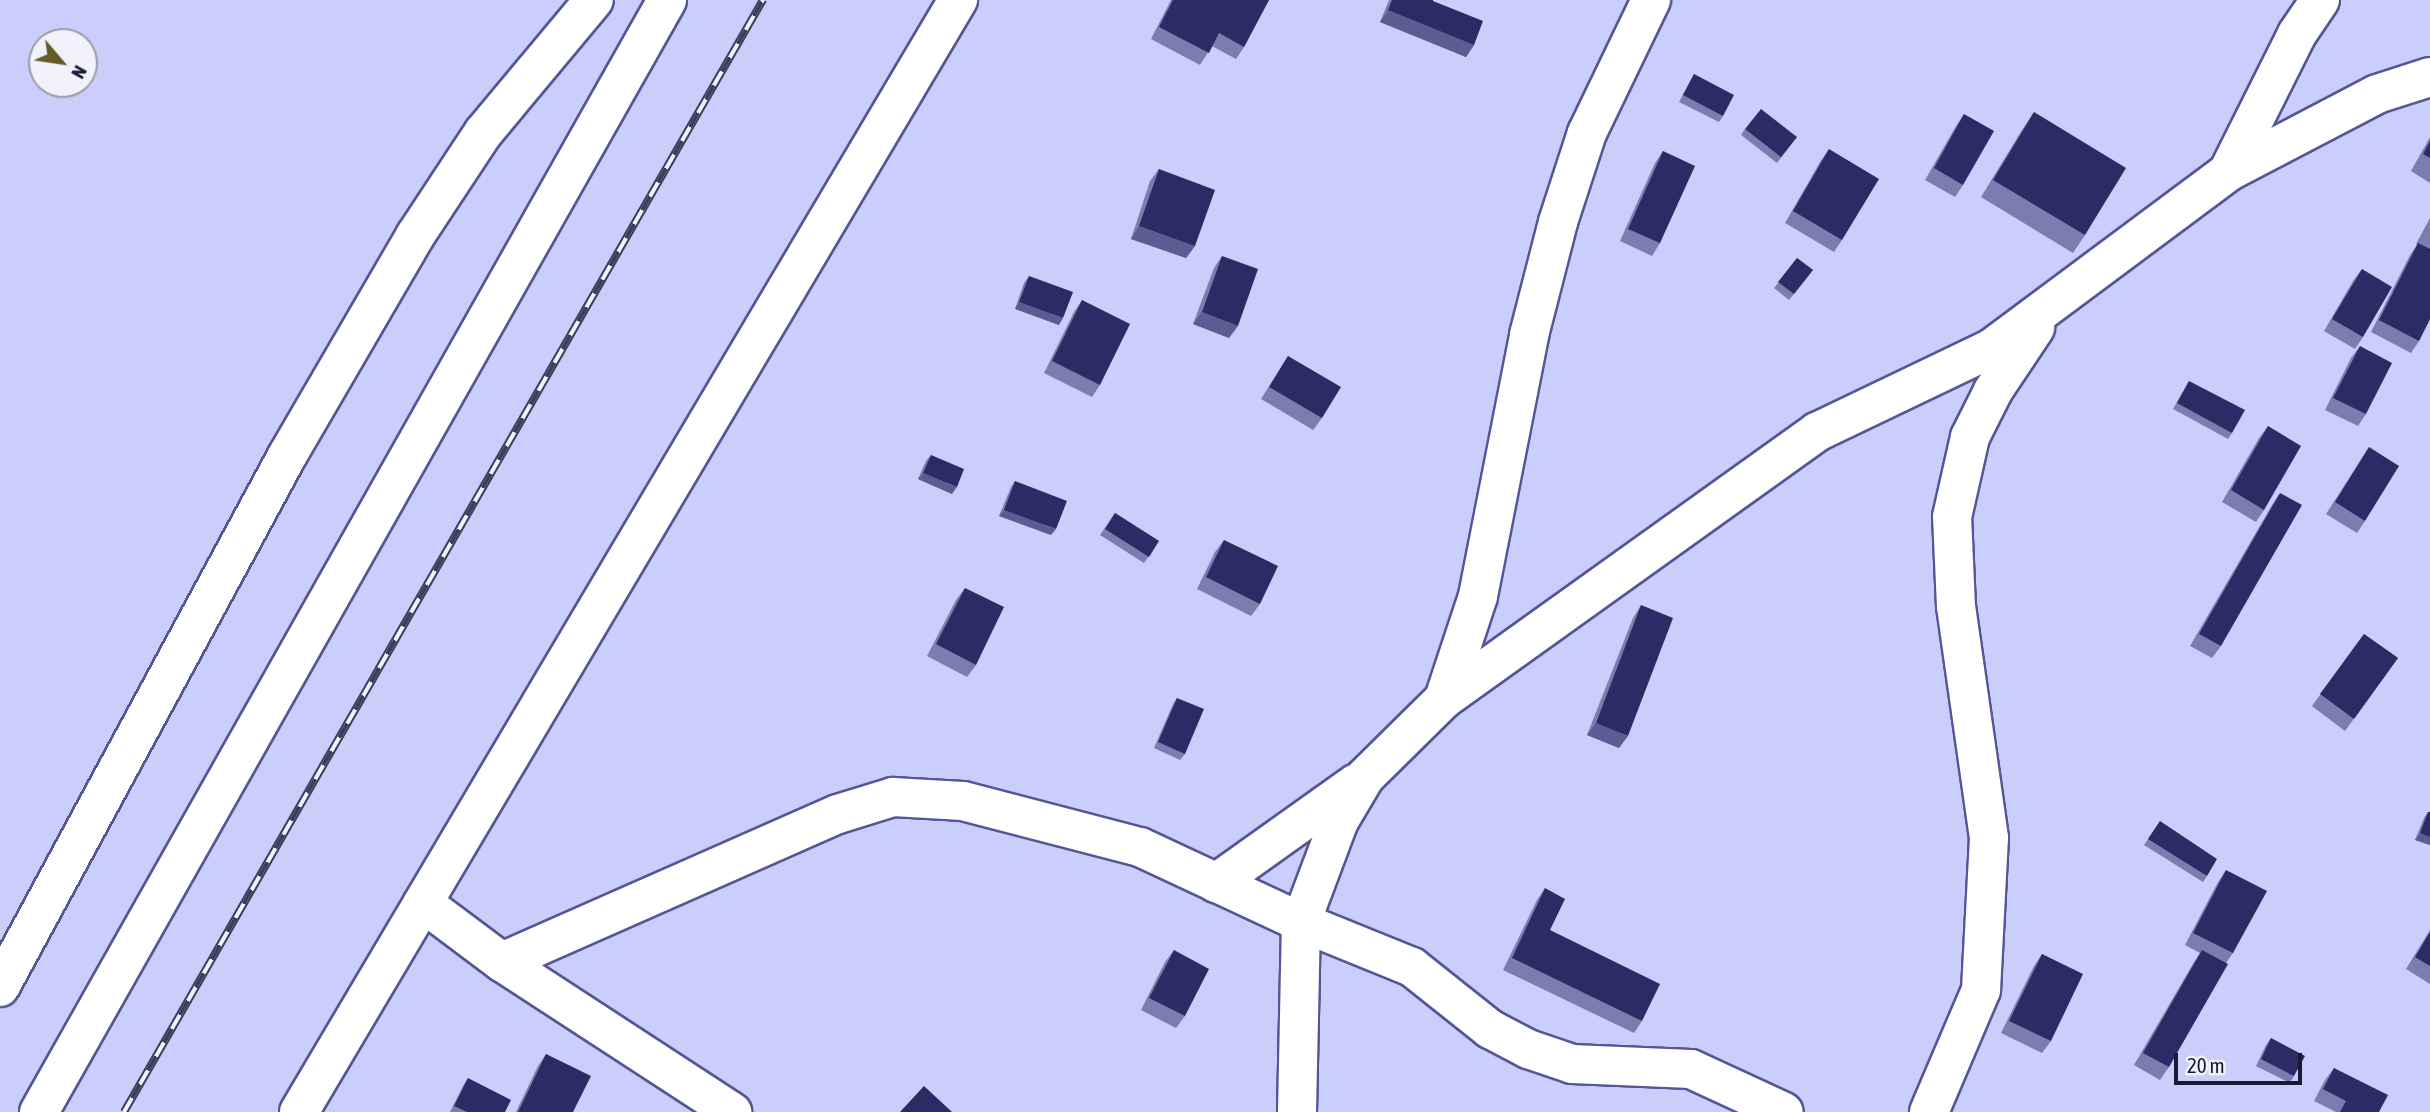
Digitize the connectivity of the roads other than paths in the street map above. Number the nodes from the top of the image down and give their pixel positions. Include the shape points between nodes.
1 (594, 0) edge
2 (667, 0) edge
3 (958, 0) edge
4 (1651, 0) edge
5 (2320, 0) edge
6 (2300, 17) edge
7 (2430, 77) edge
8 (2228, 173) junction
9 (2046, 312) junction
10 (1444, 699) junction
11 (1365, 777) junction
12 (1216, 883) junction
13 (423, 903) junction
14 (1301, 922) junction
15 (502, 962) junction
16 (0, 987) edge
17 (39, 1112) edge
18 (299, 1112) edge
19 (732, 1112) edge
20 (1297, 1112) edge
21 (1784, 1112) edge
22 (1929, 1112) edge

1 - 16 street via 483,133 415,236 287,456
2 - 17 street
3 - 13 street
4 - 10 street via 1587,133 1558,222 1529,335 1478,596
5 - 6 street
6 - 8 street
7 - 8 street via 2377,94
8 - 9 street
9 - 10 street via 1992,348 1816,432
9 - 22 street via 1993,391 1970,436 1952,517 1956,607 1989,838 1981,990
10 - 11 street
11 - 12 street
11 - 14 street via 1339,821
12 - 14 street
12 - 15 street via 1140,847 1039,817 963,801 893,797 838,814
13 - 15 street
13 - 18 street
14 - 20 street
14 - 21 street via 1412,967 1490,1029 1528,1049 1572,1064 1690,1069
15 - 19 street

